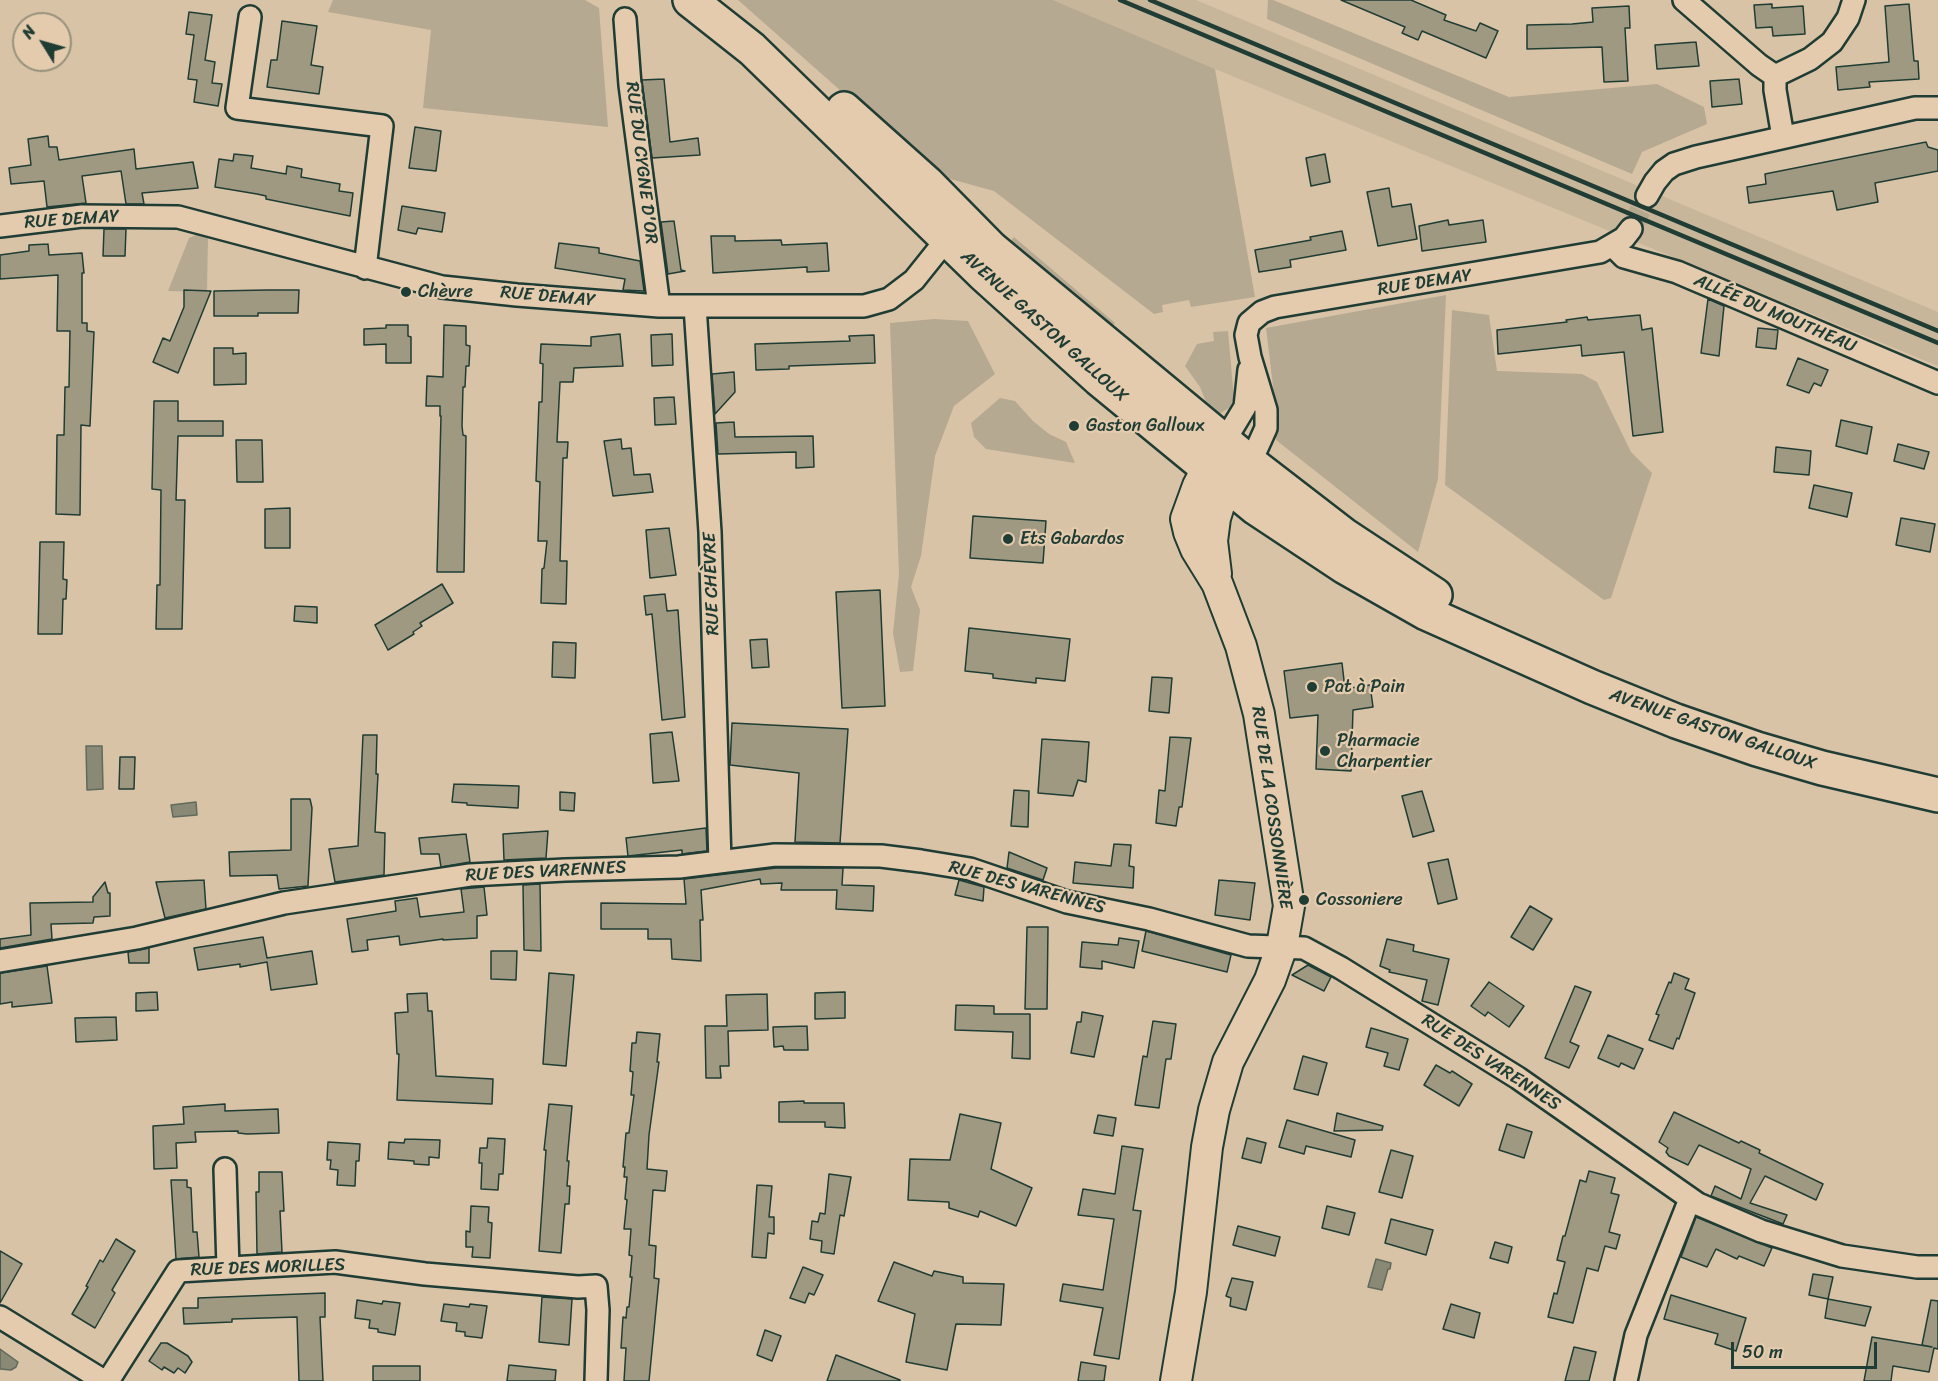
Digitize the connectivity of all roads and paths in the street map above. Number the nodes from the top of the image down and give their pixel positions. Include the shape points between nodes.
1 (690, 0) edge
2 (718, 0) edge
3 (1684, 0) edge
4 (1854, 0) edge
5 (250, 17) dead end
6 (625, 20) dead end
7 (1775, 76) junction
8 (1938, 108) edge
9 (1783, 137) junction
10 (1647, 196) tunnel mouth
11 (0, 226) edge
12 (1631, 229) tunnel mouth
13 (955, 230) junction
14 (1613, 246) junction
15 (365, 268) junction
16 (658, 306) junction
17 (695, 306) junction
18 (1250, 357) junction
19 (1938, 383) edge
20 (1227, 464) junction
21 (1938, 795) edge
22 (720, 862) junction
23 (1282, 946) junction
24 (0, 961) edge
25 (225, 1169) dead end
26 (1690, 1199) junction
27 (1938, 1267) edge
28 (228, 1268) junction
29 (0, 1317) edge
30 (106, 1381) edge
31 (596, 1381) edge
32 (1176, 1381) edge
33 (1626, 1381) edge

1 - 13 main road, AVENUE GASTON GALLOUX via 752,49
2 - 13 main road, AVENUE GASTON GALLOUX via 920,177
3 - 7 street
4 - 7 street via 1848,18 1832,42 1810,59
5 - 15 street via 237,108 382,126
6 - 16 street, RUE DU CYGNE D'OR
7 - 9 street
8 - 9 street via 1915,108
9 - 10 street via 1674,165 1660,175
11 - 15 street, RUE DEMAY via 82,216 178,217
12 - 14 street, RUE DEMAY
13 - 17 street, RUE DEMAY via 914,280 889,299 864,306
13 - 20 main road, AVENUE GASTON GALLOUX via 1017,306 1099,379
14 - 18 street, RUE DEMAY via 1600,252 1275,307 1249,323 1246,336
14 - 19 street, ALLÉE DU MOUTHEAU via 1624,257 1677,272
15 - 16 street, RUE DEMAY via 442,287
16 - 17 street, RUE DEMAY
17 - 22 street, RUE CHÈVRE via 710,532
18 - 20 street, RUE DEMAY via 1245,407
18 - 20 street, RUE DEMAY via 1266,410 1266,428 1257,448
20 - 21 main road, AVENUE GASTON GALLOUX via 1344,535 1529,658 1665,717 1758,749
20 - 23 street, RUE DE LA COSSONNIÈRE via 1212,541 1217,583 1241,646 1259,714 1289,906
22 - 23 street, RUE DES VARENNES via 775,855 911,859 970,869 1067,903 1248,945
22 - 24 street, RUE DES VARENNES via 470,875 284,903 137,938
23 - 26 street, RUE DES VARENNES via 1304,948 1399,1003 1518,1078
23 - 32 street, RUE DE LA COSSONNIÈRE via 1270,980 1228,1062 1214,1110
25 - 28 street
26 - 27 street, RUE DES VARENNES via 1761,1231 1842,1256
26 - 33 street via 1636,1335
28 - 30 street, RUE DES MORILLES via 178,1271
28 - 31 street, RUE DES MORILLES via 335,1262 425,1274 596,1286
29 - 30 street

